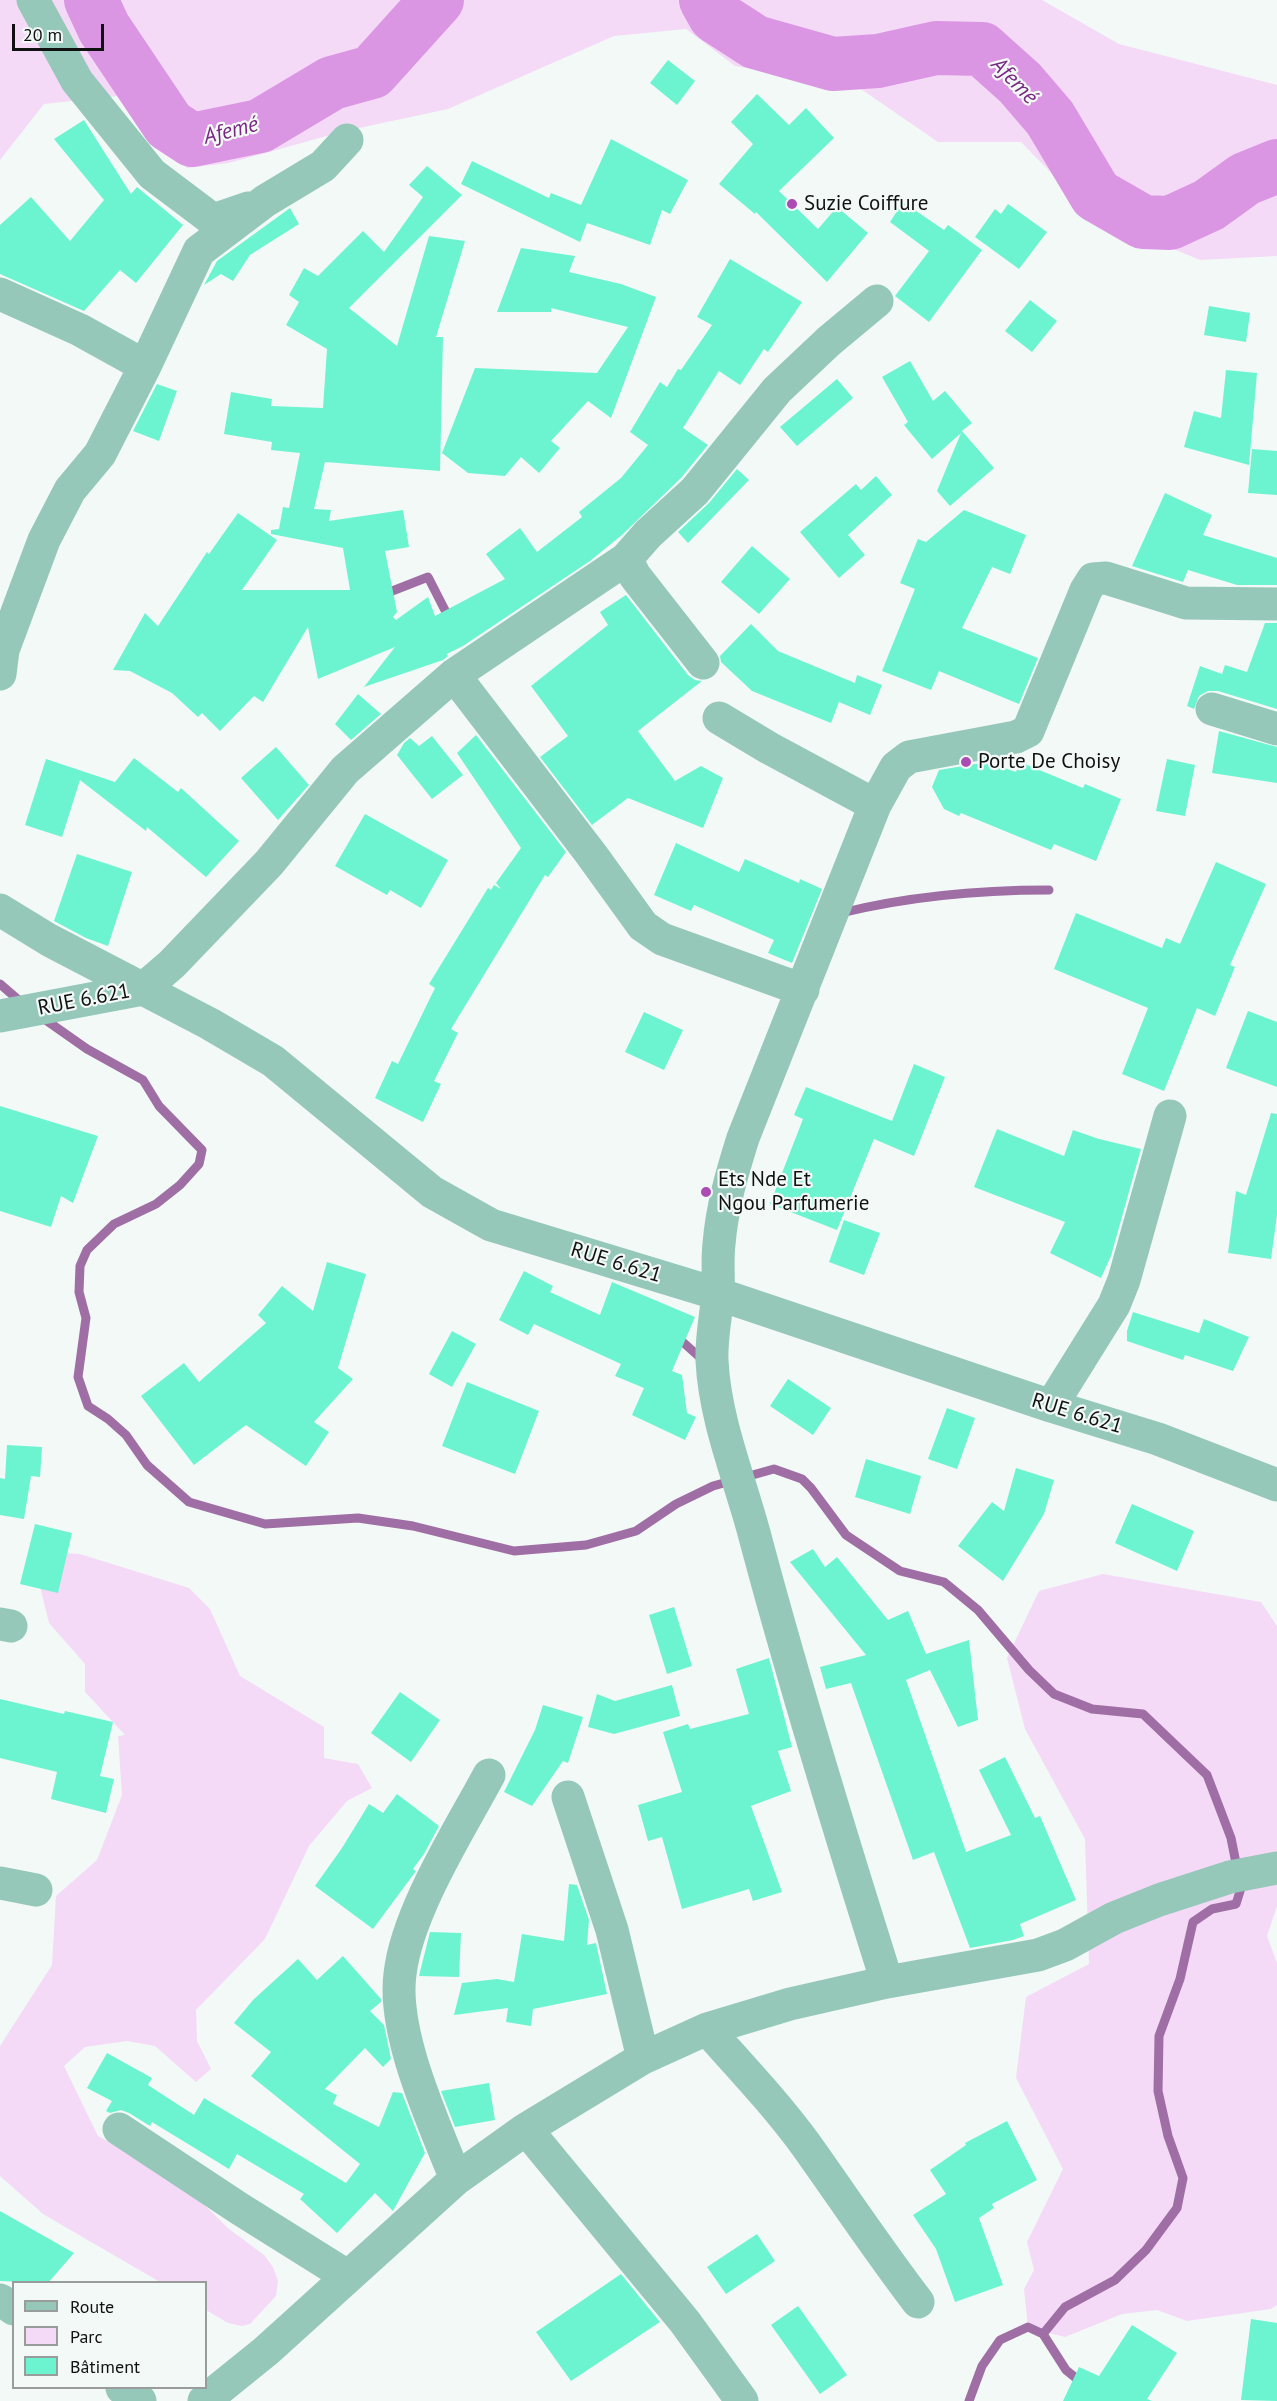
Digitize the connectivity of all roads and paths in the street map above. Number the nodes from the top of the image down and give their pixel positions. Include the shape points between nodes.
1 (33, 0) edge
2 (347, 140) dead end
3 (265, 201) junction
4 (0, 294) edge
5 (878, 302) dead end
6 (145, 366) junction
7 (626, 559) junction
8 (1277, 604) edge
9 (703, 663) dead end
10 (0, 674) edge
11 (454, 675) junction
12 (1212, 709) dead end
13 (719, 718) dead end
14 (1277, 729) edge
15 (875, 806) junction
16 (0, 910) edge
17 (143, 989) junction
18 (803, 990) junction
19 (0, 1016) edge
20 (1170, 1116) dead end
21 (718, 1294) junction
22 (1051, 1407) junction
23 (1277, 1485) edge
24 (489, 1775) dead end
25 (568, 1797) dead end
26 (1271, 1869) edge
27 (0, 1883) edge
28 (36, 1890) dead end
29 (887, 1982) junction
30 (707, 2030) junction
31 (643, 2058) junction
32 (119, 2129) dead end
33 (526, 2129) junction
34 (456, 2180) junction
35 (347, 2276) junction
36 (918, 2302) dead end
37 (123, 2389) edge
38 (140, 2401) edge
39 (204, 2401) edge
40 (742, 2401) edge

1 - 3 street via 77,81 152,174 213,220
2 - 3 street via 323,166
3 - 6 street via 199,251
4 - 6 street via 80,330
5 - 7 street via 777,390 695,490
6 - 10 street via 100,454 70,490 44,540 3,650
7 - 9 street
7 - 11 street
8 - 15 street via 1186,603 1106,578 1094,579 1028,731 1016,737 909,757 897,767
11 - 17 street via 345,770 269,863
11 - 18 street via 643,926 662,939
12 - 14 street
13 - 15 street
15 - 18 street
16 - 17 street via 48,940
17 - 19 street, RUE 6.621
17 - 21 street, RUE 6.621 via 273,1061 432,1192 491,1225
18 - 21 street via 731,1175 718,1246
20 - 22 street via 1114,1305
21 - 22 street, RUE 6.621
21 - 29 street via 712,1361 724,1432 823,1778
22 - 23 street, RUE 6.621 via 1158,1439
24 - 34 street via 432,1882 405,1944 399,1976 411,2063
25 - 31 street via 612,1930
26 - 29 street via 1230,1877 1123,1915 1038,1955
27 - 28 street
29 - 30 street via 790,2004
30 - 31 street
30 - 36 street via 769,2097
31 - 33 street
32 - 35 street
33 - 34 street
33 - 40 street via 685,2322
34 - 35 street
35 - 39 street via 266,2351
37 - 38 street

